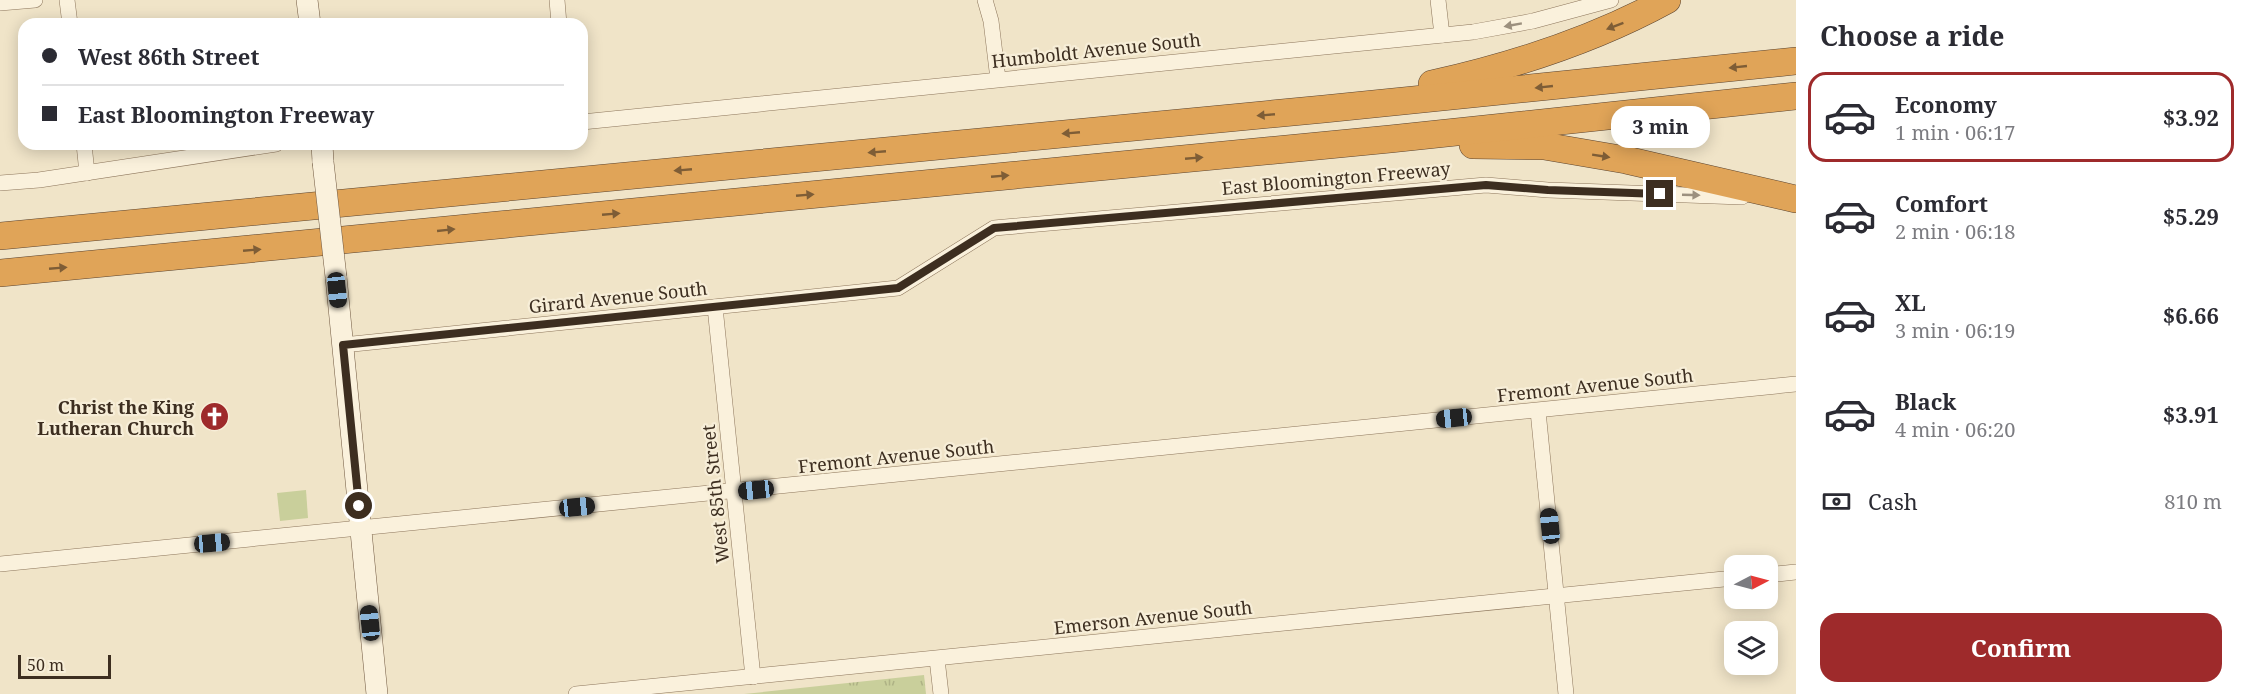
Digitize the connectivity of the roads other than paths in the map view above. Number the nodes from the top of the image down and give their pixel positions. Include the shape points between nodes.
1 (35, 0) edge
2 (67, 0) edge
3 (307, 0) edge
4 (556, 0) edge
5 (985, 0) edge
6 (1438, 0) edge
7 (1611, 0) edge
8 (1667, 0) edge
9 (0, 3) edge
10 (69, 18) edge
11 (309, 18) edge
12 (558, 18) edge
13 (1442, 35) junction
14 (1796, 62) edge
15 (998, 80) junction
16 (1796, 96) edge
17 (1324, 109) junction
18 (588, 121) edge
19 (1390, 139) junction
20 (85, 150) edge
21 (237, 150) edge
22 (322, 153) edge
23 (87, 173) junction
24 (0, 183) edge
25 (1796, 199) edge
26 (0, 236) edge
27 (0, 273) edge
28 (898, 288) joint
29 (715, 307) junction
30 (343, 345) junction
31 (1796, 384) edge
32 (1538, 411) junction
33 (734, 492) junction
34 (361, 529) junction
35 (0, 564) edge
36 (1796, 572) edge
37 (1778, 574) edge
38 (1724, 579) edge
39 (1556, 595) junction
40 (937, 659) junction
41 (753, 677) junction
42 (377, 694) edge
43 (576, 694) edge
44 (941, 694) edge
45 (1566, 694) edge

1 - 9 street
2 - 10 street
3 - 11 street
4 - 12 street
5 - 15 street
6 - 13 street
7 -> 13 street, Humboldt Avenue South via 1533,21
8 -> 17 highway via 1633,18 1503,67
13 - 15 street, Humboldt Avenue South
14 -> 17 highway
15 - 18 street, Humboldt Avenue South
16 - 19 highway
17 -> 26 highway
19 -> 25 highway via 1544,146 1626,160
27 -> 19 highway
20 - 23 street
21 - 23 street
22 - 30 street, bridge
23 - 24 street
28 -> 25 street, East Bloomington Freeway via 994,228 1486,185
28 - 29 street, Girard Avenue South
29 - 30 street, Girard Avenue South
29 - 33 street, West 85th Street
30 - 34 street
31 - 32 street, Fremont Avenue South
32 - 33 street, Fremont Avenue South
32 - 39 street
33 - 34 street, Fremont Avenue South
33 - 41 street, West 85th Street
34 - 35 street, Fremont Avenue South
34 - 42 street
36 - 37 street
38 - 39 street, Emerson Avenue South
39 - 40 street, Emerson Avenue South
39 - 45 street
40 - 41 street, Emerson Avenue South
40 - 44 street
41 - 43 street, Emerson Avenue South

